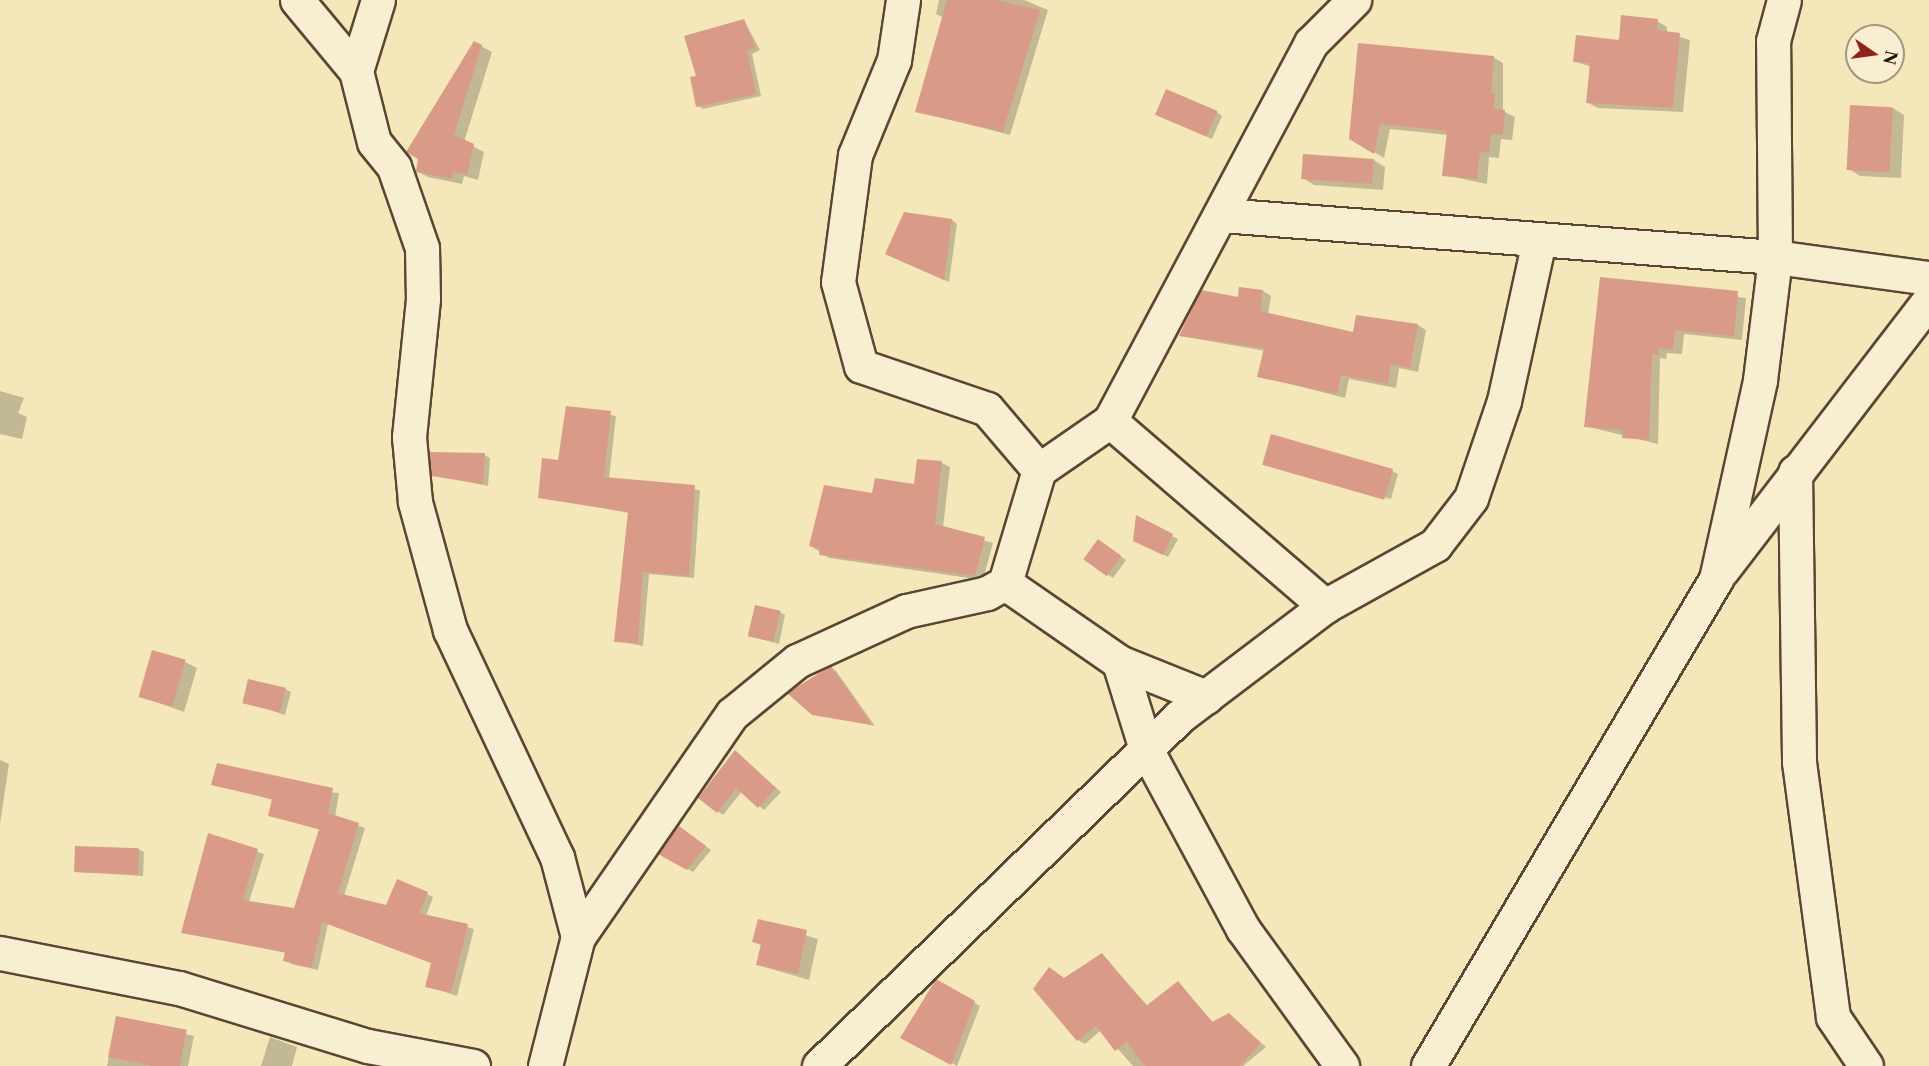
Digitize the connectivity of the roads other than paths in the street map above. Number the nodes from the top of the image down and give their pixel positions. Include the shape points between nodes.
1 (297, 0) edge
2 (378, 0) edge
3 (903, 0) edge
4 (1354, 0) edge
5 (1784, 0) edge
6 (356, 71) junction
7 (1221, 215) junction
8 (1539, 240) junction
9 (1775, 257) junction
10 (1929, 278) edge
11 (1929, 300) edge
12 (1110, 421) junction
13 (1039, 470) junction
14 (1795, 472) junction
15 (1716, 579) junction
16 (1005, 583) junction
17 (1325, 606) junction
18 (1119, 662) junction
19 (1206, 697) junction
20 (1146, 749) junction
21 (578, 937) junction
22 (0, 952) edge
23 (473, 1066) edge
24 (545, 1066) edge
25 (819, 1066) edge
26 (1342, 1066) edge
27 (1428, 1066) edge
28 (1866, 1066) edge

1 - 6 street
2 - 6 street
3 - 13 street via 894,60 855,154 838,282 861,366 987,409
4 - 7 street via 1311,44 1237,174
5 - 9 street via 1773,41
6 - 21 street via 374,142 394,167 422,248 423,298 409,437 415,502 450,630 557,858
7 - 8 street
7 - 12 street
8 - 9 street
8 - 17 street via 1504,401 1472,498 1435,545
9 - 10 street
9 - 15 street via 1760,380
11 - 14 street
12 - 13 street
12 - 17 street
13 - 16 street
14 - 15 street
14 - 28 street via 1799,762 1833,1017
15 - 27 street
16 - 18 street
16 - 21 street via 987,593 906,611 797,661 732,714
17 - 19 street
18 - 19 street
18 - 20 street
19 - 20 street
20 - 25 street
20 - 26 street via 1244,929
21 - 24 street
22 - 23 street via 179,988 368,1046

